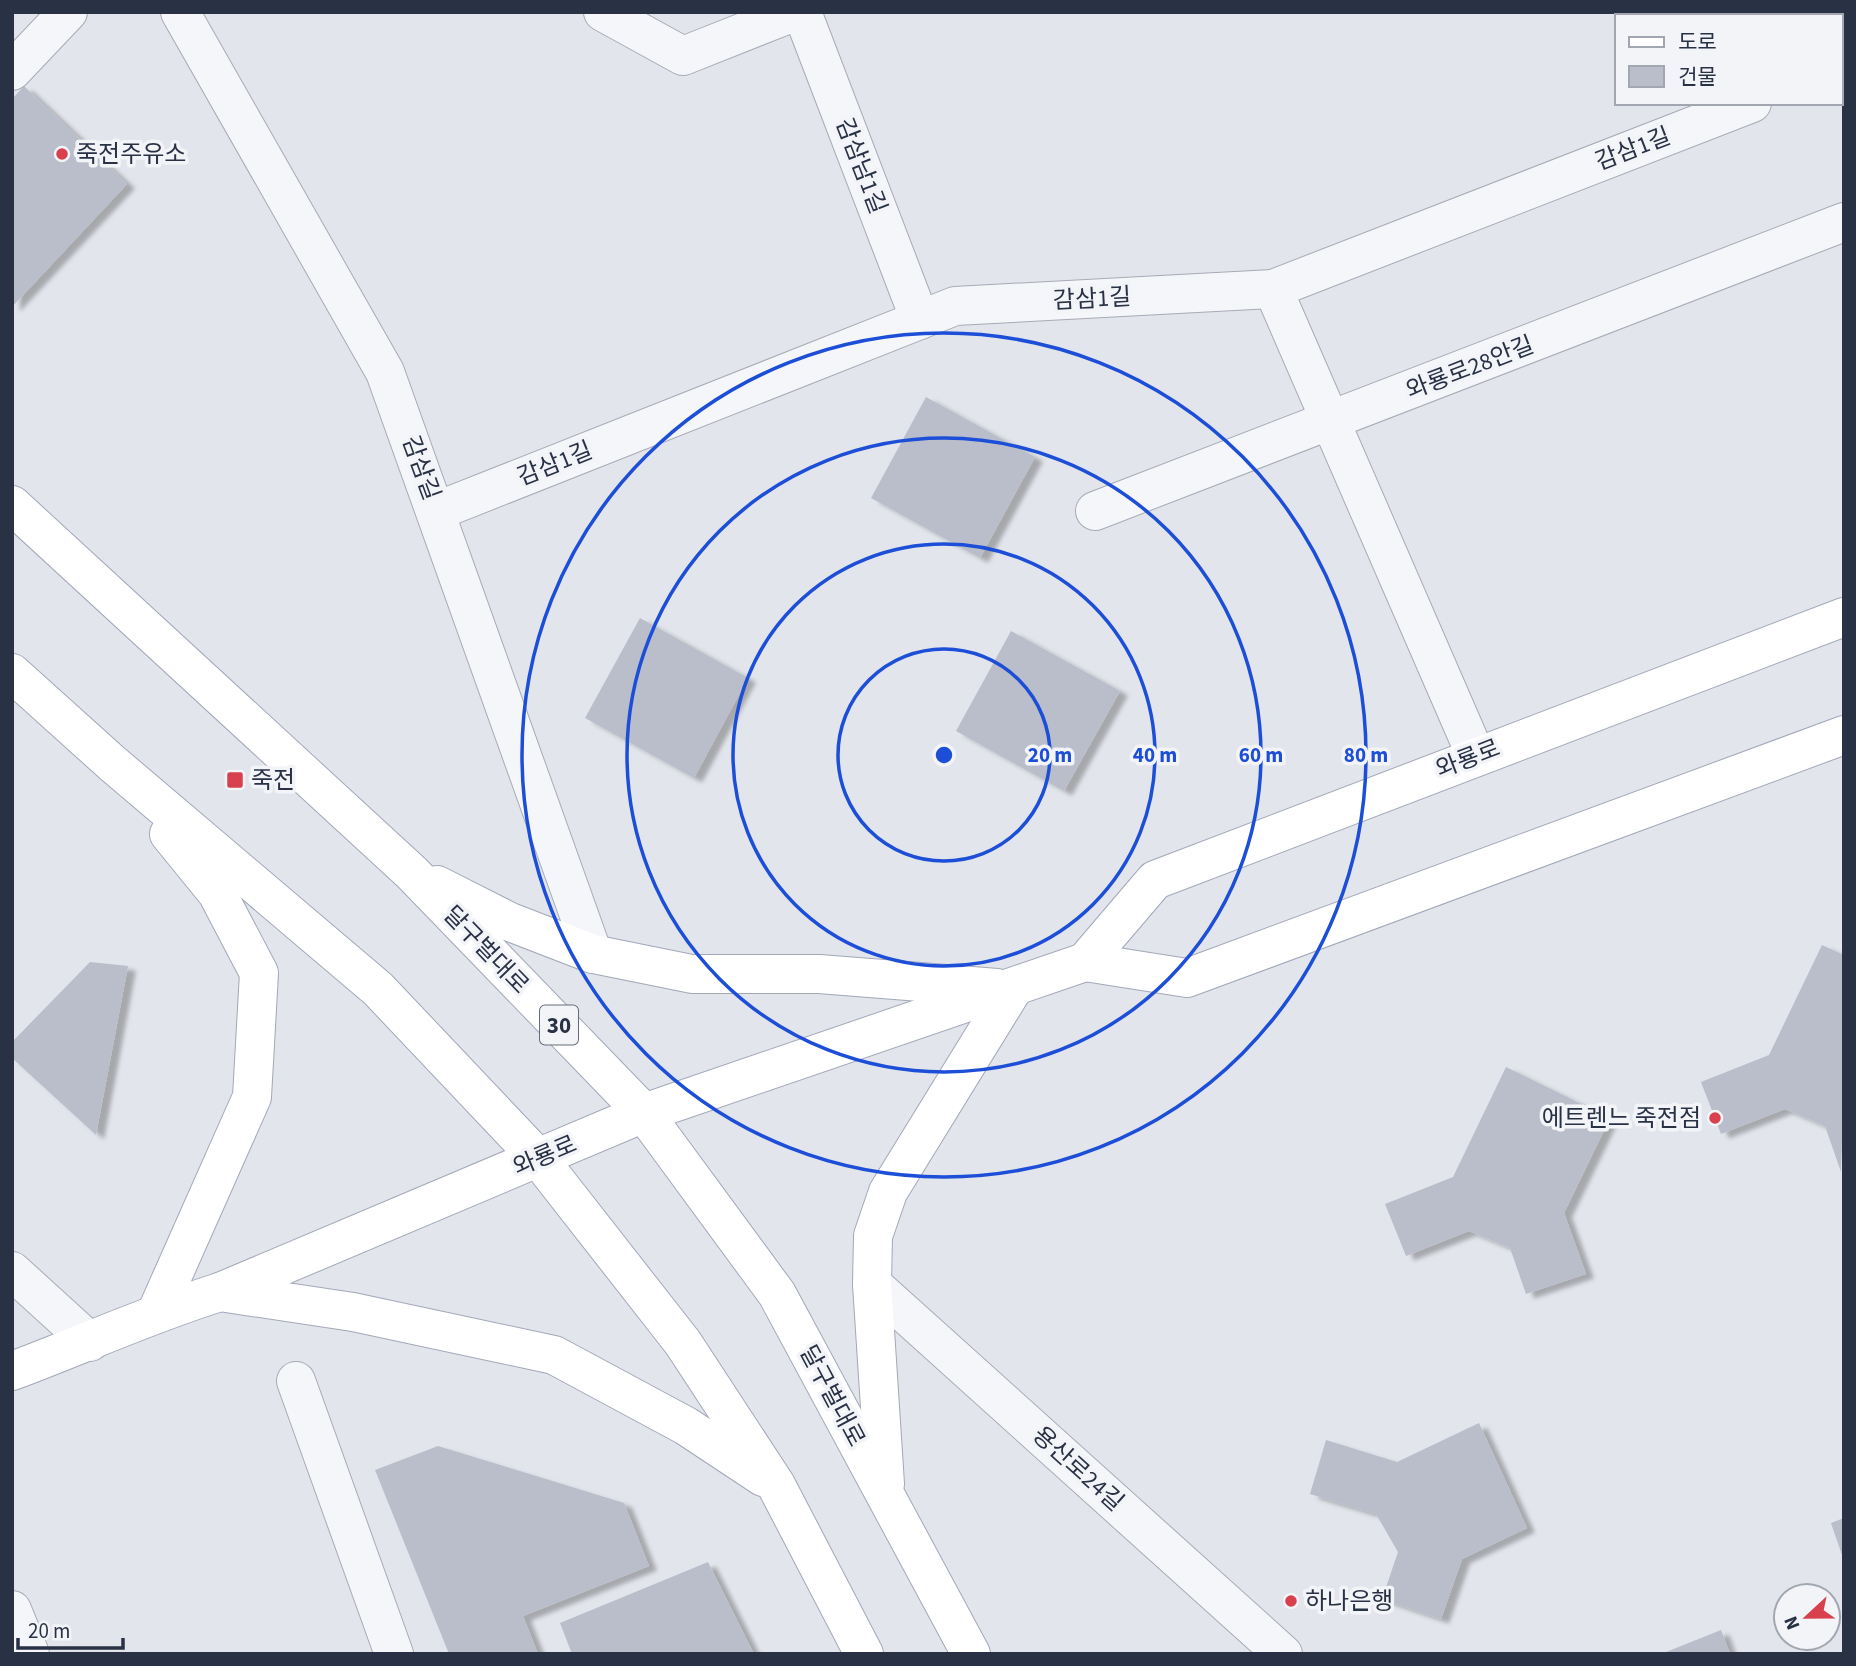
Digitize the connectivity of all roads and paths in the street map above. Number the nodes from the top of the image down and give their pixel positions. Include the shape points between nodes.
1 (68, 12) edge
2 (180, 12) edge
3 (603, 12) edge
4 (794, 12) edge
5 (802, 12) edge
6 (12, 71) edge
7 (1747, 105) edge
8 (1844, 222) edge
9 (1273, 289) junction
10 (920, 320) junction
11 (1329, 423) junction
12 (12, 505) edge
13 (436, 511) junction
14 (1095, 511) dead end
15 (1844, 617) edge
16 (12, 673) edge
17 (1844, 735) edge
18 (1476, 756) junction
19 (113, 764) junction
20 (412, 873) junction
21 (593, 954) junction
22 (1085, 962) junction
23 (1013, 989) junction
24 (645, 1113) junction
25 (539, 1159) junction
26 (12, 1271) edge
27 (872, 1284) junction
28 (220, 1293) junction
29 (157, 1311) junction
30 (90, 1342) junction
31 (12, 1371) edge
32 (296, 1381) dead end
33 (776, 1485) junction
34 (886, 1496) junction
35 (12, 1610) edge
36 (30, 1654) edge
37 (394, 1654) edge
38 (864, 1654) edge
39 (971, 1654) edge
40 (1283, 1654) edge

1 - 6 street
2 - 13 street, 감삼길 via 385,372
3 - 4 street via 683,56
5 - 10 street, 감삼남1길
7 - 9 street, 감삼1길
8 - 11 street, 와룡로28안길
9 - 10 street, 감삼1길 via 955,306
9 - 11 street
10 - 13 street, 감삼1길
11 - 14 street, 와룡로28안길
11 - 18 street
12 - 20 main road, 달구벌대로 / 30
13 - 21 street, 감삼길
15 - 18 main road, 와룡로
16 - 19 main road
17 - 22 main road, 와룡로 via 1187,978
18 - 22 main road, 와룡로 via 1155,880
19 - 25 main road via 378,989
19 - 29 main road via 217,893 259,972 252,1097
20 - 21 main road via 510,922
20 - 24 main road, 달구벌대로 / 30
21 - 23 main road via 692,974 819,974
22 - 23 main road, 와룡로
23 - 24 main road, 와룡로
23 - 27 main road via 888,1192 873,1236
24 - 25 main road, 와룡로
24 - 34 main road, 달구벌대로 / 30 via 777,1294
25 - 28 main road, 와룡로
25 - 33 main road via 683,1343
26 - 30 street
27 - 34 main road
27 - 40 street, 용산로24길
28 - 29 main road, 와룡로
28 - 33 main road via 353,1312 554,1355 686,1426
29 - 30 main road, 와룡로
30 - 31 main road, 와룡로
32 - 37 street
33 - 38 main road
34 - 39 main road, 달구벌대로 / 30
35 - 36 street

